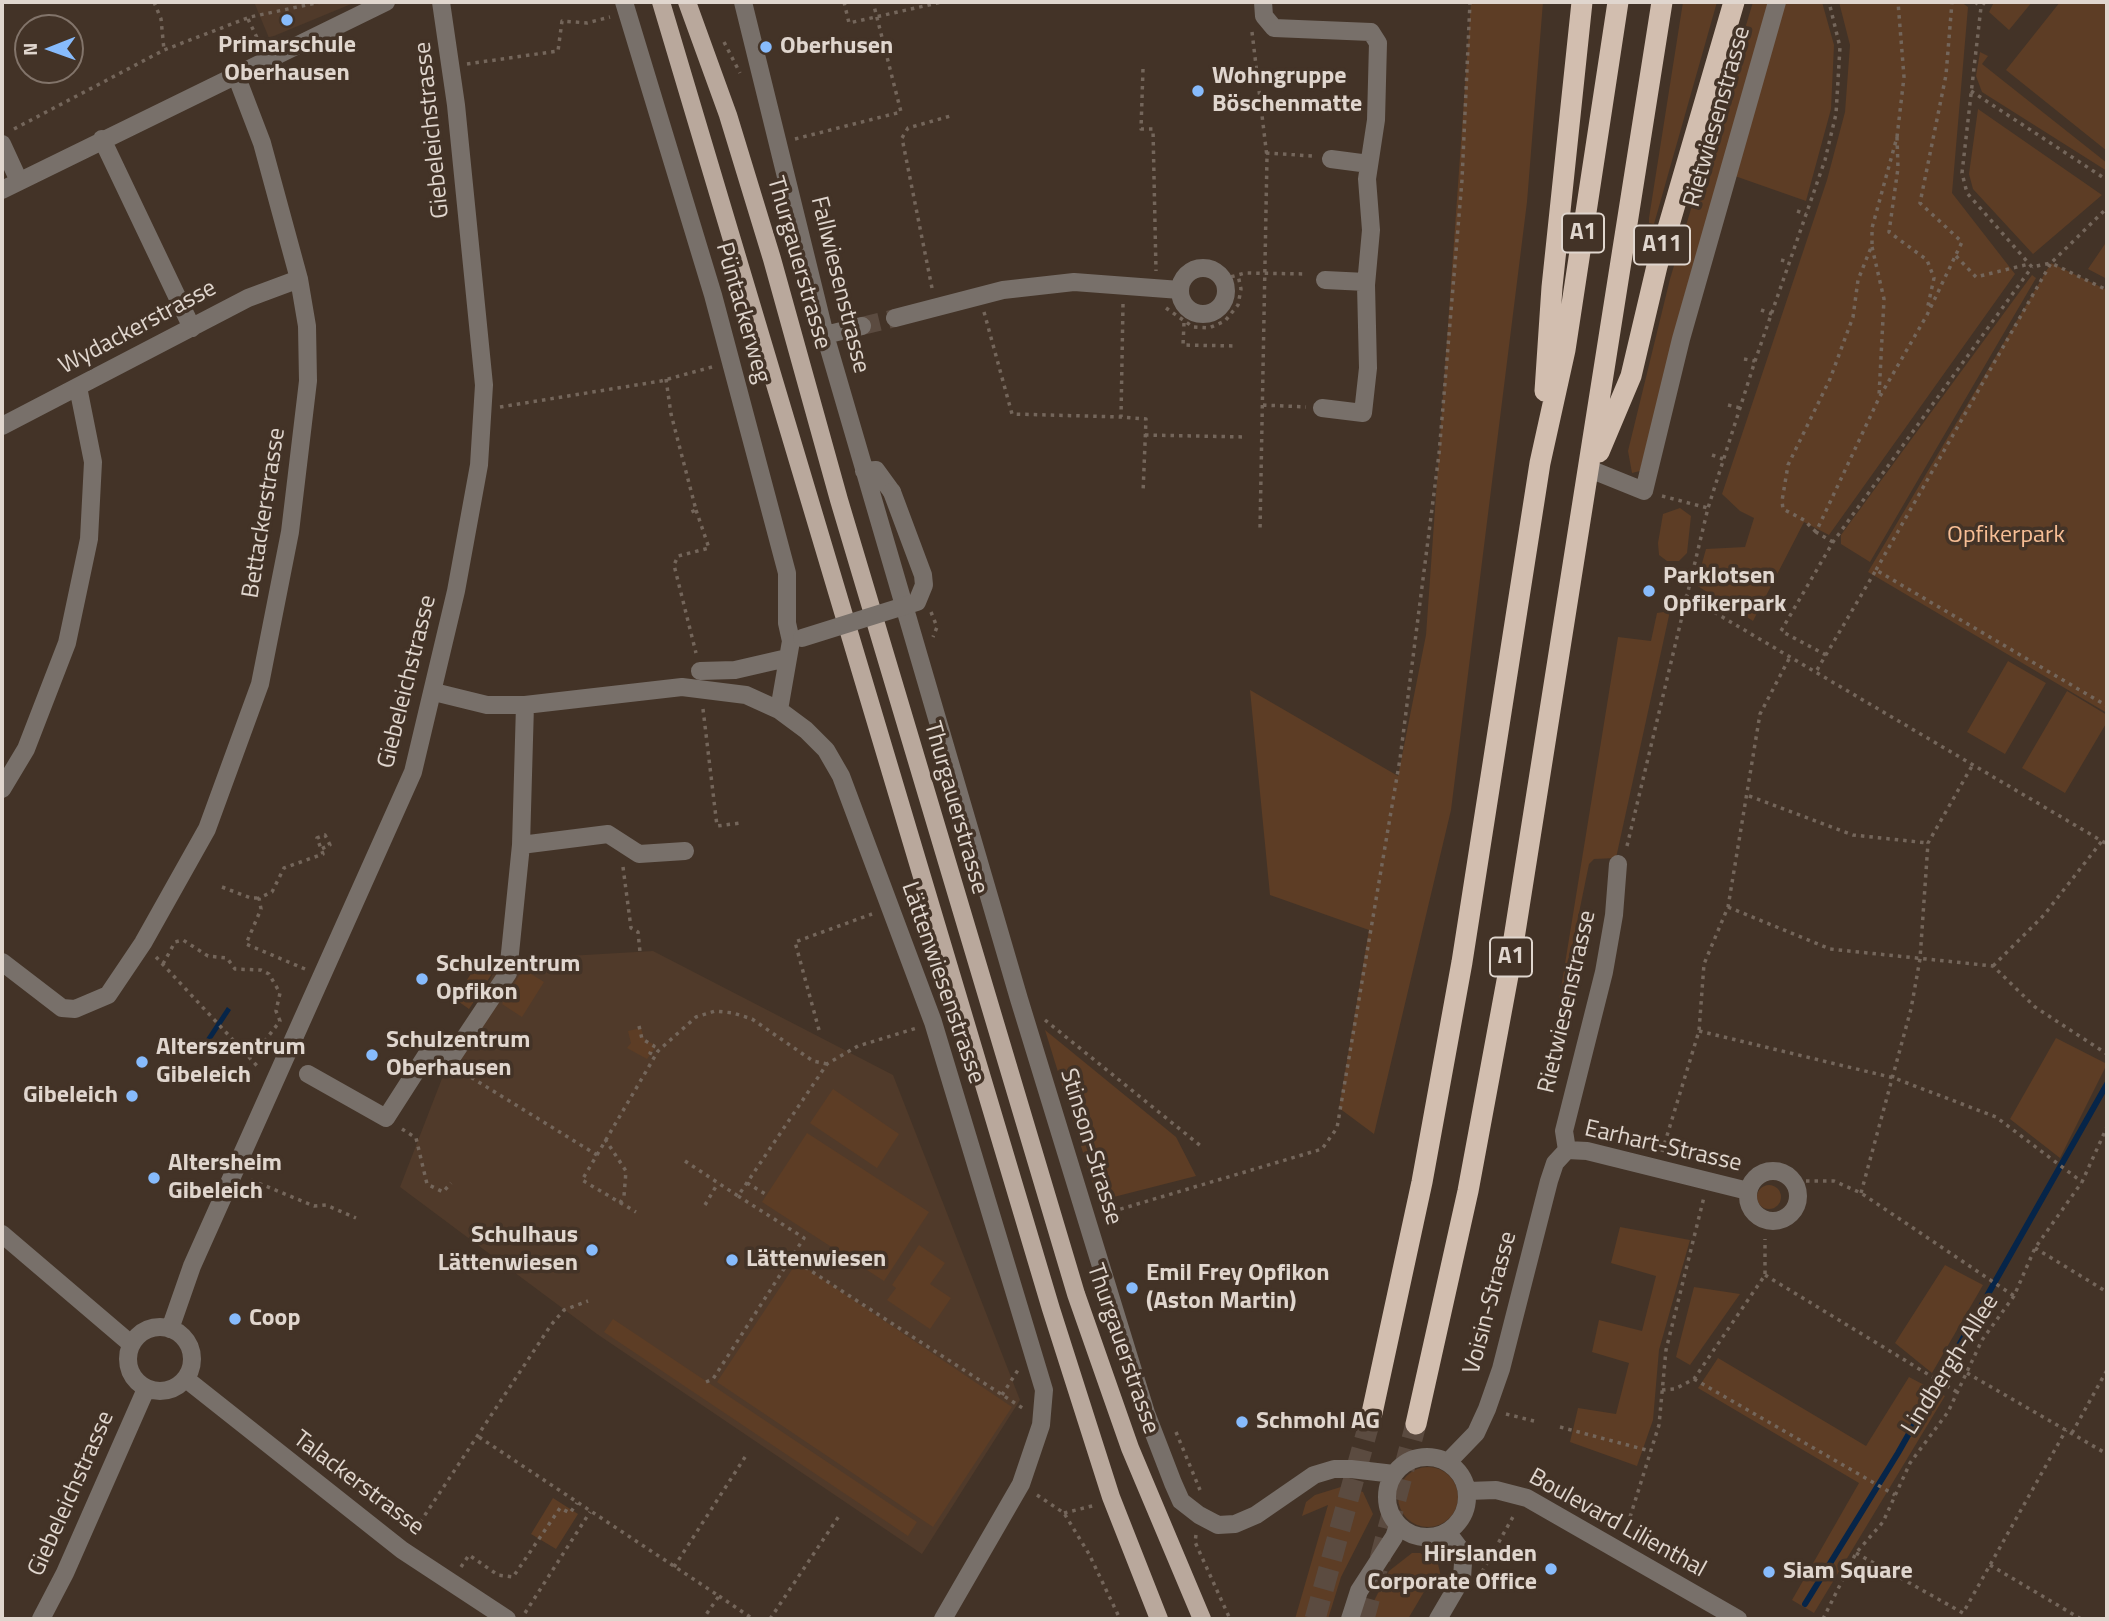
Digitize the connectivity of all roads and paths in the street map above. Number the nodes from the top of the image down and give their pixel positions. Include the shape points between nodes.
1 (154, 2) edge
2 (320, 2) edge
3 (386, 2) edge
4 (441, 2) edge
5 (662, 2) edge
6 (687, 2) edge
7 (743, 2) edge
8 (844, 2) edge
9 (873, 2) edge
10 (942, 2) edge
11 (1263, 2) edge
12 (1470, 2) edge
13 (1582, 2) edge
14 (1618, 2) edge
15 (1662, 2) edge
16 (1734, 2) edge
17 (1777, 2) edge
18 (1829, 2) edge
19 (1898, 2) edge
20 (1952, 2) edge
21 (1975, 2) edge
22 (1985, 2) edge
23 (1981, 6) junction
24 (626, 7) edge
25 (877, 17) junction
26 (247, 18) junction
27 (1251, 24) dead end
28 (719, 33) dead end
29 (262, 49) dead end
30 (164, 50) junction
31 (462, 65) dead end
32 (1143, 69) dead end
33 (236, 75) junction
34 (744, 80) dead end
35 (1971, 90) junction
36 (954, 115) dead end
37 (1897, 137) junction
38 (4, 139) edge
39 (102, 139) junction
40 (789, 140) dead end
41 (1266, 153) junction
42 (1331, 159) joint
43 (1369, 164) junction
44 (2107, 180) edge
45 (19, 181) junction
46 (2, 190) edge
47 (2107, 208) edge
48 (1797, 211) dead end
49 (1806, 214) junction
50 (1872, 245) junction
51 (1956, 256) junction
52 (1781, 260) dead end
53 (1789, 262) junction
54 (2050, 264) junction
55 (2030, 265) junction
56 (1265, 273) junction
57 (1231, 277) junction
58 (299, 279) junction
59 (1325, 280) joint
60 (1366, 282) junction
61 (1156, 287) junction
62 (1180, 289) junction
63 (2107, 290) edge
64 (1124, 293) junction
65 (979, 297) junction
66 (1136, 303) dead end
67 (1163, 306) dead end
68 (935, 307) junction
69 (1761, 310) dead end
70 (1772, 314) junction
71 (1927, 315) junction
72 (895, 318) tunnel mouth
73 (1184, 323) junction
74 (862, 326) tunnel mouth
75 (192, 328) junction
76 (825, 335) junction
77 (1236, 346) dead end
78 (1744, 359) dead end
79 (1755, 361) junction
80 (731, 362) junction
81 (666, 379) junction
82 (78, 387) junction
83 (1879, 398) junction
84 (1263, 405) junction
85 (1728, 405) dead end
86 (1322, 408) joint
87 (1740, 408) junction
88 (484, 409) junction
89 (1121, 417) junction
90 (2, 426) edge
91 (1145, 435) junction
92 (1247, 437) dead end
93 (1712, 455) dead end
94 (1723, 459) junction
95 (1540, 463) junction
96 (864, 471) junction
97 (1589, 478) junction
98 (1644, 491) junction
99 (1143, 493) dead end
100 (1708, 508) junction
101 (1260, 530) dead end
102 (1816, 532) junction
103 (1833, 542) junction
104 (1876, 570) junction
105 (896, 579) joint
106 (1685, 595) junction
107 (794, 646) junction
108 (1791, 655) junction
109 (1826, 655) junction
110 (1817, 670) junction
111 (699, 671) joint
112 (434, 692) junction
113 (701, 700) dead end
114 (525, 705) junction
115 (2107, 706) edge
116 (779, 710) junction
117 (1972, 766) junction
118 (2, 789) edge
119 (1748, 796) junction
120 (740, 822) dead end
121 (2102, 841) junction
122 (1928, 843) junction
123 (2107, 844) edge
124 (521, 845) junction
125 (629, 848) junction
126 (321, 849) dead end
127 (685, 851) dead end
128 (1621, 858) joint
129 (222, 887) dead end
130 (259, 898) junction
131 (1728, 907) junction
132 (877, 913) dead end
133 (142, 943) junction
134 (640, 951) dead end
135 (1920, 959) junction
136 (2, 962) edge
137 (163, 964) junction
138 (1993, 966) junction
139 (310, 971) dead end
140 (1019, 999) junction
141 (933, 1023) junction
142 (639, 1026) dead end
143 (819, 1030) dead end
144 (1699, 1031) junction
145 (2107, 1054) edge
146 (655, 1056) junction
147 (251, 1059) junction
148 (448, 1063) junction
149 (827, 1064) junction
150 (308, 1074) dead end
151 (266, 1075) dead end
152 (1894, 1078) junction
153 (2107, 1127) edge
154 (2105, 1134) edge
155 (416, 1138) dead end
156 (605, 1139) junction
157 (1202, 1147) dead end
158 (1567, 1150) junction
159 (597, 1154) junction
160 (1662, 1154) dead end
161 (685, 1161) dead end
162 (250, 1180) dead end
163 (1806, 1181) dead end
164 (2082, 1182) junction
165 (451, 1183) dead end
166 (719, 1183) junction
167 (747, 1183) junction
168 (1748, 1191) dead end
169 (1861, 1193) junction
170 (767, 1195) dead end
171 (1705, 1195) dead end
172 (738, 1196) junction
173 (620, 1203) junction
174 (705, 1205) dead end
175 (636, 1212) dead end
176 (1098, 1216) dead end
177 (356, 1217) dead end
178 (2, 1234) edge
179 (1765, 1239) dead end
180 (2035, 1248) junction
181 (791, 1258) junction
182 (1765, 1275) junction
183 (2107, 1292) edge
184 (2014, 1296) junction
185 (588, 1301) dead end
186 (170, 1329) junction
187 (131, 1344) junction
188 (1023, 1363) dead end
189 (2107, 1370) edge
190 (1966, 1373) junction
191 (186, 1379) junction
192 (1694, 1379) junction
193 (706, 1382) dead end
194 (146, 1389) junction
195 (1662, 1390) junction
196 (1957, 1392) junction
197 (1002, 1395) junction
198 (1029, 1412) dead end
199 (1372, 1413) tunnel mouth
200 (1501, 1413) dead end
201 (1534, 1421) dead end
202 (1173, 1424) dead end
203 (1416, 1424) tunnel mouth
204 (1560, 1427) dead end
205 (2066, 1430) junction
206 (2072, 1433) junction
207 (479, 1437) junction
208 (1650, 1451) junction
209 (747, 1454) dead end
210 (2107, 1454) edge
211 (1448, 1462) junction
212 (1394, 1474) junction
213 (1021, 1484) junction
214 (1468, 1492) junction
215 (1202, 1494) dead end
216 (1517, 1494) junction
217 (1895, 1495) junction
218 (577, 1503) junction
219 (1098, 1504) dead end
220 (590, 1513) junction
221 (1064, 1513) junction
222 (1199, 1515) junction
223 (839, 1516) dead end
224 (1398, 1525) junction
225 (1448, 1533) junction
226 (1624, 1536) dead end
227 (422, 1540) dead end
228 (1856, 1553) junction
229 (1990, 1564) junction
230 (674, 1567) junction
231 (458, 1571) dead end
232 (1481, 1574) dead end
233 (719, 1596) junction
234 (1963, 1614) junction
235 (515, 1617) edge
236 (41, 1619) edge
237 (703, 1619) edge
238 (753, 1619) edge
239 (770, 1619) edge
240 (943, 1619) edge
241 (1120, 1619) edge
242 (1160, 1619) edge
243 (1202, 1619) edge
244 (1230, 1619) edge
245 (1350, 1619) edge
246 (1438, 1619) edge
247 (1738, 1619) edge
248 (1823, 1619) edge
249 (1959, 1619) edge
250 (2081, 1619) edge

1 - 30 path
2 - 26 path
3 - 33 street
4 - 88 street, Giebeleichstrasse via 458,119
5 - 242 main road, Thurgauerstrasse via 1051,1309 1111,1497
6 - 243 main road, Thurgauerstrasse via 729,115 1076,1294 1130,1448
7 - 76 street, Fallwiesenstrasse
8 - 25 path via 849,23
9 - 25 path
10 - 25 path
11 - 43 street via 1265,16 1274,28 1374,35 1378,43 1377,93
12 - 176 path via 1462,180 1437,468 1400,759 1337,1128 1322,1149
13 - 95 highway via 1552,287
14 - 95 highway, A1 via 1565,350
15 - 97 highway, A1
16 - 97 highway, A11 via 1657,266 1631,376
17 - 98 street, Rietwiesenstrasse via 1681,339
18 - 49 path via 1840,47 1836,114
19 - 37 path via 1904,77
20 - 51 path via 1946,75 1920,203 1962,242
21 - 23 path
22 - 23 path
23 - 35 path
24 - 31 path via 587,23 562,21 558,51
24 - 80 street, Püntackerweg
25 - 40 path via 901,112
26 - 29 path
26 - 30 path
27 - 41 path
28 - 34 path
30 - 38 path
32 - 61 path via 1141,129 1153,129
33 - 39 street
33 - 58 street, Bettackerstrasse via 261,143
35 - 44 path
35 - 55 path via 1962,173 1968,193
36 - 68 path via 908,128 902,138
37 - 50 path via 1872,228
37 - 71 path via 1898,168 1889,232 1927,260 1934,278
38 - 45 street
39 - 45 street
39 - 75 street
41 - 42 path
41 - 56 path
42 - 43 street
43 - 60 street via 1371,230
45 - 46 street
47 - 54 path
48 - 49 path
49 - 53 path
50 - 83 path via 1884,299
50 - 102 path via 1830,379 1788,465 1783,509
51 - 55 path via 1976,276
51 - 71 path
52 - 53 path
53 - 70 path
54 - 55 path
54 - 63 path
54 - 104 path
55 - 103 path
56 - 57 path
56 - 59 path via 1312,274
56 - 84 path
57 - 62 street via 1197,269 1184,277
57 - 62 street via 1224,302 1206,315 1185,306
57 - 73 path via 1241,289 1238,305 1224,321 1209,328
58 - 75 street, Wydackerstrasse via 248,298
58 - 133 street, Bettackerstrasse via 309,381 290,532 260,684 207,829
59 - 60 street
60 - 86 street via 1368,368 1363,413
61 - 62 street
61 - 64 street
64 - 65 street via 1073,282
64 - 66 path
64 - 89 path
65 - 68 street
65 - 89 path via 1013,414
67 - 73 path
68 - 72 street
69 - 70 path
70 - 79 path
71 - 83 path
73 - 77 path via 1183,345
74 - 76 street
75 - 82 street, Wydackerstrasse
76 - 96 street, Fallwiesenstrasse
78 - 79 path
79 - 87 path
80 - 81 path
80 - 107 street, Püntackerweg via 787,573 787,623
81 - 88 path
81 - 111 path via 694,511 709,548 678,556 674,565
82 - 90 street, Wydackerstrasse
82 - 118 street via 93,461 89,539 67,643 26,748
83 - 102 path
84 - 86 path
84 - 101 path
85 - 87 path
87 - 94 path
88 - 112 street, Giebeleichstrasse via 479,465
89 - 91 path via 1146,419
91 - 92 path
91 - 99 path
93 - 94 path
94 - 100 path
95 - 199 highway, A1 via 1462,962 1417,1209
96 - 105 street, Fallwiesenstrasse
96 - 107 street, bridge via 876,470 892,492 924,585 917,602
97 - 98 street
97 - 203 highway, A1 via 1491,1069
98 - 100 path
100 - 106 path
102 - 103 path
103 - 109 path via 1781,631
104 - 109 path
104 - 115 path
105 - 140 street, Stinson-Strasse
106 - 108 path
106 - 128 path
107 - 111 street via 735,670
107 - 116 street, Püntackerweg
108 - 110 path
108 - 119 path via 1760,713
109 - 110 path
110 - 117 path
112 - 114 street, Lättenwiesenstrasse via 487,705
112 - 186 street, Giebeleichstrasse via 413,772 192,1266
113 - 120 path via 716,826
114 - 116 street, Lättenwiesenstrasse via 682,687 746,695
114 - 124 street
116 - 141 street, Lättenwiesenstrasse via 825,750 841,776
117 - 121 path
117 - 122 path
119 - 122 path via 1853,835
119 - 131 path
121 - 123 path
121 - 138 path via 2045,915
122 - 135 path
124 - 125 street via 608,834
124 - 148 street via 508,973
125 - 127 street via 639,854
125 - 134 path via 622,859 631,928 638,932
126 - 130 path via 323,854 284,868 272,892
128 - 158 street, Rietwiesenstrasse via 1604,972 1564,1131
129 - 130 path
130 - 139 path via 261,909 246,944
131 - 135 path via 1830,949
131 - 144 path via 1704,964
132 - 143 path via 795,942
133 - 136 street, Bettackerstrasse via 108,995 75,1009 50,1002
133 - 137 path
135 - 138 path
135 - 152 path
137 - 147 path
137 - 147 path via 175,942 183,940 208,956 227,958 235,969 269,974 280,993 276,1011 280,1021
138 - 145 path via 2035,1007
140 - 157 path
140 - 222 street, Stinson-Strasse via 1146,1413 1181,1501
141 - 149 path via 858,1046
141 - 213 street, Lättenwiesenstrasse via 1044,1390 1041,1425
142 - 146 path via 642,1039 654,1046 650,1053
144 - 152 path
144 - 160 path
146 - 149 path via 682,1026 715,1012 752,1019 813,1061
146 - 156 path
147 - 151 path
148 - 150 street via 429,1051 386,1118
148 - 159 path
149 - 167 path
152 - 164 path via 1996,1117
152 - 169 path
153 - 154 path, Lindbergh-Allee
154 - 164 path, Lindbergh-Allee
155 - 165 path via 427,1184 443,1192
156 - 159 path
156 - 173 path via 626,1171
158 - 168 street, Earhart-Strasse
158 - 211 street, Voisin-Strasse via 1555,1163 1549,1181 1487,1409 1476,1433
159 - 173 path via 582,1180
161 - 166 path
162 - 177 path
163 - 169 path via 1834,1181
164 - 180 path, Lindbergh-Allee
166 - 172 path
166 - 174 path
167 - 170 path
167 - 172 path
169 - 184 path
171 - 195 path via 1666,1350
172 - 181 path via 804,1238
173 - 175 path
178 - 187 street
179 - 182 path
180 - 183 path
180 - 184 path, Lindbergh-Allee
181 - 193 path via 713,1378
181 - 197 path
182 - 192 path
182 - 196 path
184 - 190 path, Lindbergh-Allee via 1982,1340
185 - 207 path via 565,1310 551,1325
186 - 187 street via 148,1329
186 - 191 street via 190,1350
187 - 194 street via 128,1364 137,1383
188 - 197 path
189 - 206 path
190 - 196 path, Lindbergh-Allee
190 - 205 path
191 - 194 street via 172,1389
191 - 235 street, Talackerstrasse via 402,1550
192 - 195 path
192 - 217 path
194 - 236 street, Giebeleichstrasse
195 - 208 path via 1659,1425
196 - 217 path, Lindbergh-Allee via 1948,1412 1910,1463
197 - 198 path
200 - 201 path
202 - 215 path
204 - 208 path
205 - 206 path
205 - 229 path
206 - 210 path
207 - 218 path
207 - 227 path via 413,1534
208 - 226 path
209 - 230 path
211 - 212 street via 1419,1457
211 - 214 street
212 - 222 street via 1334,1469 1314,1475 1235,1524 1218,1525
212 - 224 street via 1387,1501
213 - 221 path
213 - 240 street, Lättenwiesenstrasse
214 - 216 street, Boulevard Lilienthal
214 - 225 street via 1467,1508
216 - 232 path via 1514,1517
216 - 247 street, Boulevard Lilienthal
217 - 228 path, Lindbergh-Allee via 1883,1522
218 - 220 path
218 - 231 path via 570,1513 560,1508 513,1577 498,1575 468,1555
219 - 221 path
220 - 230 path
220 - 235 path
221 - 241 path
222 - 244 path via 1195,1542
223 - 239 path
224 - 225 street via 1422,1538
224 - 245 street via 1359,1591
225 - 246 street via 1460,1549 1462,1578
228 - 234 path
228 - 248 path, Lindbergh-Allee
229 - 234 path
229 - 250 path
230 - 233 path
233 - 237 path
233 - 238 path
234 - 249 path

